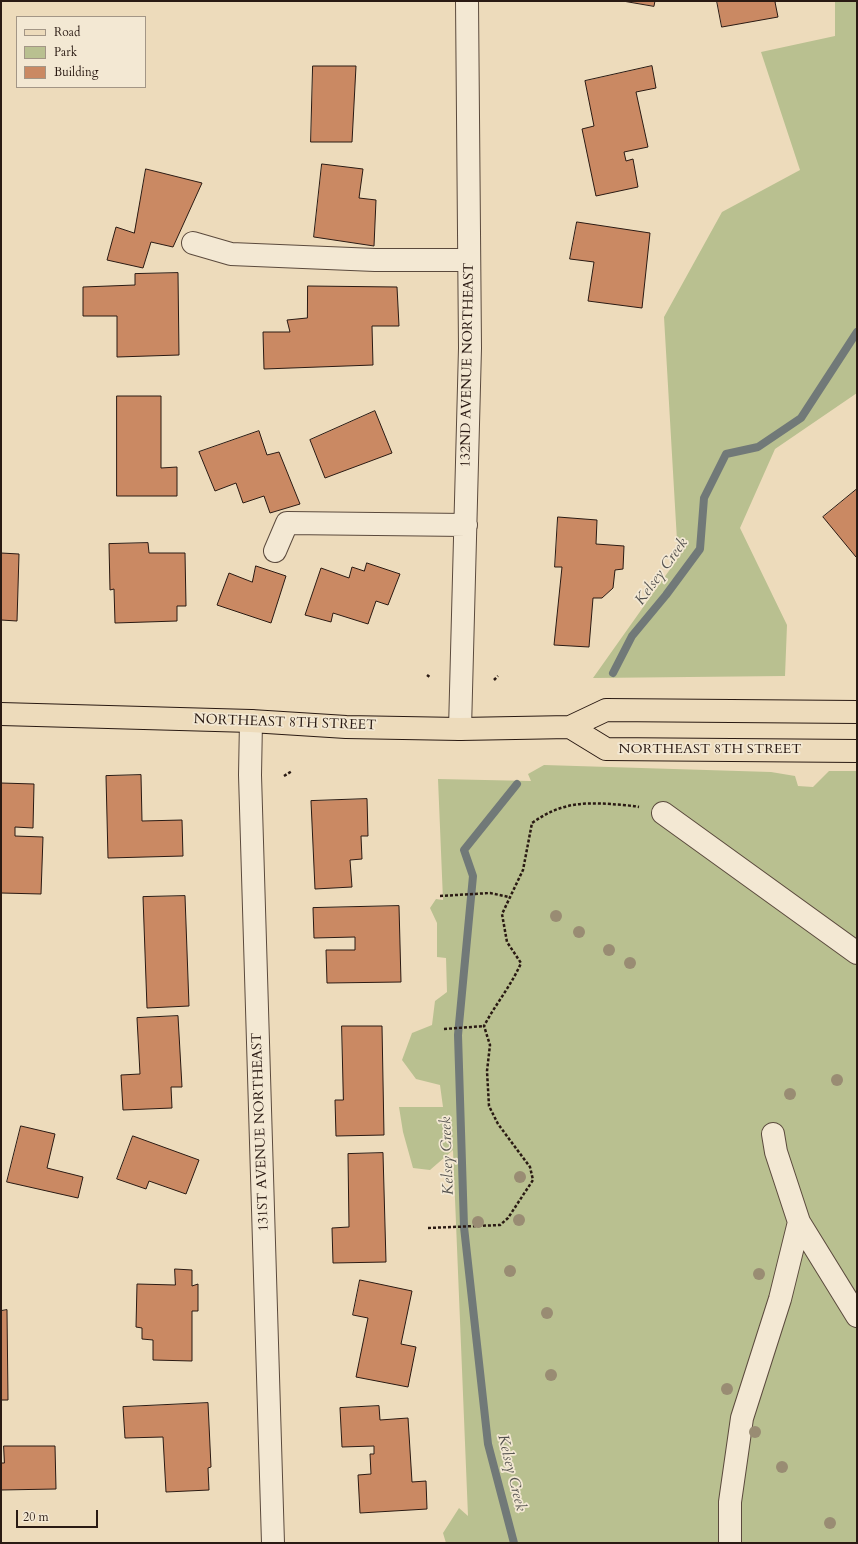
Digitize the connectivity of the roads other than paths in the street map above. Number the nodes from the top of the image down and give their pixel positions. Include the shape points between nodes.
1 (467, 1) edge
2 (193, 243) dead end
3 (469, 260) junction
4 (466, 525) junction
5 (275, 552) dead end
6 (857, 712) edge
7 (1, 714) edge
8 (251, 721) junction
9 (570, 728) junction
10 (460, 729) junction
11 (857, 751) edge
12 (664, 813) road end
13 (857, 953) edge
14 (773, 1134) dead end
15 (799, 1222) junction
16 (857, 1316) edge
17 (274, 1543) edge
18 (730, 1543) edge

1 - 3 street, 132ND AVENUE NORTHEAST
2 - 3 street via 231,254 374,260
3 - 4 street, 132ND AVENUE NORTHEAST
4 - 5 street via 287,523
4 - 10 street, 132ND AVENUE NORTHEAST
6 - 9 main road, NORTHEAST 8TH STREET via 606,710
7 - 8 main road, NORTHEAST 8TH STREET
8 - 10 main road, NORTHEAST 8TH STREET via 346,727
8 - 17 street, 131ST AVENUE NORTHEAST via 250,783
9 - 10 main road, NORTHEAST 8TH STREET
9 - 11 main road, NORTHEAST 8TH STREET via 606,749
12 - 13 street
14 - 15 street via 776,1152
15 - 16 street
15 - 18 street via 780,1299 742,1418 730,1502

